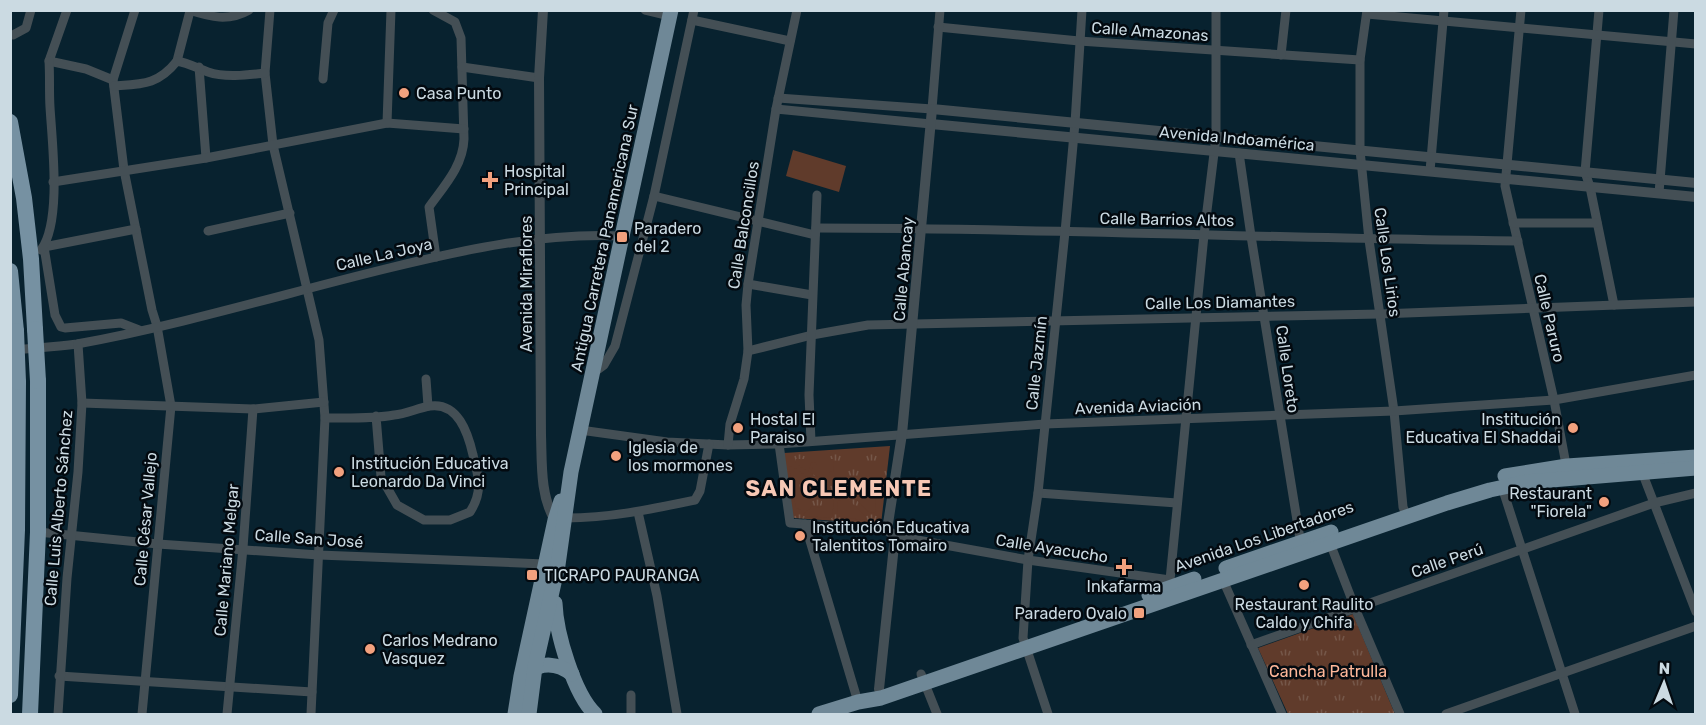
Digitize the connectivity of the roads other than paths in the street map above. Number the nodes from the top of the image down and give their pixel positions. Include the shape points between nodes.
1 (31, 10) edge
2 (67, 10) edge
3 (135, 10) edge
4 (249, 10) edge
5 (270, 10) edge
6 (334, 10) edge
7 (391, 10) edge
8 (433, 10) edge
9 (543, 10) edge
10 (645, 10) edge
11 (797, 10) edge
12 (940, 10) edge
13 (1082, 10) edge
14 (1216, 10) edge
15 (1286, 10) edge
16 (1444, 10) edge
17 (1521, 10) edge
18 (1599, 10) edge
19 (1674, 10) edge
20 (190, 11) edge
21 (1367, 12) edge
22 (671, 13) edge
23 (213, 14) edge
24 (693, 15) edge
25 (1443, 21) junction
26 (938, 27) junction
27 (1520, 29) junction
28 (1596, 34) junction
29 (13, 35) dead end
30 (790, 41) junction
31 (1079, 41) junction
32 (1671, 41) junction
33 (1695, 44) edge
34 (1216, 51) junction
35 (1281, 55) junction
36 (1360, 60) junction
37 (50, 61) junction
38 (177, 61) junction
39 (199, 67) junction
40 (462, 67) junction
41 (265, 73) junction
42 (539, 78) junction
43 (323, 79) dead end
44 (113, 83) junction
45 (778, 98) junction
46 (776, 109) junction
47 (932, 109) junction
48 (10, 122) edge
49 (387, 123) junction
50 (1075, 123) junction
51 (931, 124) junction
52 (464, 129) junction
53 (1216, 137) junction
54 (1074, 138) junction
55 (273, 145) junction
56 (1360, 150) junction
57 (1214, 151) junction
58 (1239, 153) junction
59 (1431, 157) junction
60 (206, 158) junction
61 (1361, 165) junction
62 (1507, 165) junction
63 (124, 170) junction
64 (1430, 171) junction
65 (1585, 172) junction
66 (1505, 179) junction
67 (1660, 179) junction
68 (53, 182) junction
69 (1695, 183) edge
70 (1590, 187) junction
71 (1659, 193) junction
72 (817, 195) dead end
73 (654, 196) junction
74 (1695, 197) edge
75 (290, 213) junction
76 (759, 222) junction
77 (1513, 223) junction
78 (1598, 223) junction
79 (922, 228) junction
80 (136, 229) junction
81 (208, 231) dead end
82 (815, 232) junction
83 (1065, 232) junction
84 (1204, 235) junction
85 (622, 236) junction
86 (1251, 236) junction
87 (542, 239) junction
88 (1369, 240) junction
89 (1518, 241) junction
90 (44, 247) junction
91 (436, 257) junction
92 (32, 261) junction
93 (10, 271) edge
94 (748, 284) junction
95 (308, 288) junction
96 (812, 295) junction
97 (1695, 302) edge
98 (1614, 305) junction
99 (1532, 309) junction
100 (1380, 314) junction
101 (1265, 316) junction
102 (1196, 318) junction
103 (1055, 321) junction
104 (914, 325) junction
105 (157, 326) junction
106 (139, 330) junction
107 (812, 335) junction
108 (78, 344) junction
109 (10, 350) edge
110 (748, 351) junction
111 (593, 374) junction
112 (1695, 375) edge
113 (426, 379) dead end
114 (1554, 400) junction
115 (324, 402) junction
116 (82, 403) junction
117 (171, 406) junction
118 (428, 406) junction
119 (253, 409) junction
120 (1394, 411) junction
121 (1279, 415) junction
122 (376, 416) junction
123 (325, 418) junction
124 (1185, 419) junction
125 (1045, 424) junction
126 (580, 430) junction
127 (902, 434) junction
128 (811, 441) junction
129 (709, 444) junction
130 (779, 444) junction
131 (728, 445) junction
132 (1695, 457) edge
133 (1695, 468) edge
134 (1567, 472) junction
135 (1642, 472) junction
136 (1502, 488) junction
137 (1038, 493) junction
138 (1695, 493) edge
139 (1654, 502) junction
140 (1177, 503) junction
141 (638, 512) junction
142 (1405, 512) junction
143 (560, 519) junction
144 (805, 524) junction
145 (14, 529) edge
146 (38, 532) junction
147 (891, 533) junction
148 (72, 534) junction
149 (1330, 543) junction
150 (158, 544) junction
151 (243, 548) junction
152 (1302, 548) junction
153 (1521, 550) junction
154 (319, 555) junction
155 (1028, 560) junction
156 (545, 564) junction
157 (1223, 580) junction
158 (554, 586) junction
159 (1173, 588) junction
160 (1355, 608) junction
161 (1695, 612) edge
162 (1695, 626) edge
163 (1025, 643) junction
164 (1251, 645) junction
165 (535, 667) junction
166 (572, 674) junction
167 (1562, 674) junction
168 (59, 676) junction
169 (521, 676) junction
170 (923, 678) junction
171 (146, 681) junction
172 (230, 687) junction
173 (879, 689) junction
174 (312, 692) junction
175 (10, 695) edge
176 (631, 695) dead end
177 (848, 707) edge
178 (30, 714) edge
179 (58, 714) edge
180 (142, 714) edge
181 (228, 714) edge
182 (311, 714) edge
183 (515, 714) edge
184 (529, 714) edge
185 (595, 714) edge
186 (631, 714) edge
187 (677, 714) edge
188 (819, 714) edge
189 (937, 714) edge
190 (1048, 714) edge
191 (1282, 714) edge
192 (1400, 714) edge
193 (1446, 714) edge
194 (1575, 714) edge

1 - 29 street via 26,28
2 - 37 street
3 - 44 street
4 - 23 street via 226,19
5 - 41 street
6 - 43 street via 328,23
7 - 49 street
8 - 40 street via 455,22 461,38
9 - 42 street, Avenida Miraflores
10 - 22 street
11 - 30 street, Calle Balconcillos
12 - 26 street, Calle Abancay
13 - 31 street, Calle Jazmín
14 - 34 street
15 - 35 street
16 - 25 street
17 - 27 street, Calle Paruro
18 - 28 street
19 - 32 street
20 - 23 street
20 - 38 street
21 - 25 street
21 - 36 street, Calle Los Lirios
22 - 85 highway, Antigua Carretera Panamericana Sur
24 - 30 street
24 - 73 street
25 - 27 street
25 - 59 street
26 - 31 street, Calle Amazonas
26 - 47 street, Calle Abancay
27 - 28 street
27 - 62 street, Calle Paruro
28 - 32 street
28 - 65 street
30 - 45 street, Calle Balconcillos
31 - 34 street, Calle Amazonas
31 - 50 street, Calle Jazmín
32 - 33 street
32 - 67 street
34 - 35 street, Calle Amazonas
34 - 53 street
35 - 36 street, Calle Amazonas
36 - 56 street, Calle Los Lirios
37 - 44 street via 86,69
37 - 68 street
38 - 39 street
38 - 44 street via 158,80 146,84
39 - 41 street via 223,74
39 - 60 street
40 - 42 street
40 - 52 street
41 - 55 street
42 - 87 street, Avenida Miraflores
44 - 63 street, Calle César Vallejo
45 - 46 street, Calle Balconcillos
45 - 47 street, Avenida Indoamérica
46 - 51 street, Avenida Indoamérica
46 - 76 street, Calle Balconcillos
47 - 50 street, Avenida Indoamérica
47 - 51 street, Calle Abancay
48 - 92 highway
49 - 52 street
49 - 55 street
50 - 53 street, Avenida Indoamérica
50 - 54 street, Calle Jazmín
51 - 54 street, Avenida Indoamérica
51 - 79 street, Calle Abancay
52 - 91 street via 460,162 429,207
53 - 56 street, Avenida Indoamérica
53 - 57 street
54 - 57 street, Avenida Indoamérica
54 - 83 street, Calle Jazmín
55 - 60 street
55 - 75 street
56 - 59 street, Avenida Indoamérica
56 - 61 street, Calle Los Lirios
57 - 58 street, Avenida Indoamérica
57 - 84 street
58 - 61 street, Avenida Indoamérica
58 - 86 street, Calle Loreto
59 - 62 street, Avenida Indoamérica
59 - 64 street
60 - 63 street
61 - 64 street, Avenida Indoamérica
61 - 88 street, Calle Los Lirios
62 - 65 street, Avenida Indoamérica
62 - 66 street, Calle Paruro
63 - 68 street
63 - 80 street, Calle César Vallejo
64 - 66 street, Avenida Indoamérica
65 - 67 street, Avenida Indoamérica
65 - 70 street
66 - 70 street, Avenida Indoamérica
66 - 77 street, Calle Paruro
67 - 69 street, Avenida Indoamérica
67 - 71 street
68 - 90 street via 51,223
70 - 71 street, Avenida Indoamérica
70 - 78 street
71 - 74 street, Avenida Indoamérica
72 - 82 street
73 - 76 street, Calle Barrios Altos
73 - 111 street via 615,346 604,365
75 - 81 street
75 - 95 street
76 - 82 street, Calle Barrios Altos
76 - 94 street, Calle Balconcillos
77 - 78 street
77 - 89 street, Calle Paruro
78 - 98 street
79 - 82 street, Calle Barrios Altos
79 - 83 street, Calle Barrios Altos
79 - 104 street, Calle Abancay
80 - 90 street
80 - 105 street, Calle César Vallejo
82 - 96 street
83 - 84 street, Calle Barrios Altos
83 - 103 street, Calle Jazmín
84 - 86 street, Calle Barrios Altos
84 - 102 street
85 - 87 street, Calle La Joya
85 - 111 highway, Antigua Carretera Panamericana Sur
86 - 88 street, Calle Barrios Altos
86 - 101 street, Calle Loreto
87 - 91 street, Calle La Joya
87 - 143 street, Avenida Miraflores via 542,467 549,510
88 - 89 street, Calle Barrios Altos
88 - 100 street, Calle Los Lirios
89 - 99 street, Calle Paruro
90 - 92 street
90 - 106 street via 55,315 61,327 121,323
91 - 95 street, Calle La Joya
92 - 146 highway, bridge via 38,381
93 - 145 highway, bridge via 18,382
94 - 96 street
94 - 110 street, Calle Balconcillos
95 - 105 street, Calle La Joya
95 - 115 street via 319,340
96 - 107 street
97 - 98 street, Calle Los Diamantes
98 - 99 street, Calle Los Diamantes
99 - 100 street, Calle Los Diamantes
99 - 114 street, Calle Paruro
100 - 101 street, Calle Los Diamantes
100 - 120 street, Calle Los Lirios
101 - 102 street, Calle Los Diamantes
101 - 121 street, Calle Loreto
102 - 103 street, Calle Los Diamantes
102 - 124 street
103 - 104 street, Calle Los Diamantes
103 - 125 street, Calle Jazmín
104 - 107 street, Calle Los Diamantes via 868,325
104 - 127 street, Calle Abancay
105 - 106 street, Calle La Joya
105 - 117 street, Calle César Vallejo
106 - 108 street, Calle La Joya
107 - 110 street, Calle Los Diamantes
107 - 128 street
108 - 109 street, Calle La Joya
108 - 116 street, Calle Luis Alberto Sánchez
110 - 131 street, Calle Balconcillos
111 - 126 highway, Antigua Carretera Panamericana Sur
112 - 114 street, Avenida Aviación
113 - 118 street
114 - 120 street, Avenida Aviación
114 - 134 street, Calle Paruro
115 - 119 street
115 - 123 street
116 - 117 street
116 - 148 street, Calle Luis Alberto Sánchez
117 - 119 street
117 - 150 street, Calle César Vallejo
118 - 122 street
118 - 122 street via 454,412 463,423 477,472 476,504 470,512 450,520 424,520 397,505 381,477
119 - 151 street, Calle Mariano Melgar
120 - 121 street, Avenida Aviación
120 - 142 street, Calle Los Lirios
121 - 124 street, Avenida Aviación
121 - 152 street, Calle Loreto
122 - 123 street
123 - 154 street
124 - 125 street, Avenida Aviación
124 - 140 street
125 - 127 street, Avenida Aviación
125 - 137 street, Calle Jazmín
126 - 129 street, Avenida Aviación
126 - 143 highway, Antigua Carretera Panamericana Sur
127 - 128 street, Avenida Aviación
127 - 147 street, Calle Abancay
128 - 130 street, Avenida Aviación
129 - 131 street, Avenida Aviación
129 - 141 street via 695,500
130 - 131 street, Avenida Aviación
130 - 144 street, Calle Ayacucho via 790,522
132 - 134 highway, Avenida Los Libertadores
133 - 135 highway, Avenida Los Libertadores
134 - 135 highway, Avenida Los Libertadores
134 - 136 highway, Avenida Los Libertadores
134 - 142 highway, Avenida Los Libertadores via 1526,471 1488,480
135 - 139 street
136 - 142 highway, Avenida Los Libertadores
136 - 153 street
137 - 140 street
137 - 155 street, Calle Jazmín
138 - 139 street, Calle Perú
139 - 153 street, Calle Perú
139 - 161 street
140 - 159 street
141 - 143 street
141 - 187 street
142 - 149 highway, Avenida Los Libertadores
142 - 152 highway, Avenida Los Libertadores
143 - 156 highway, Antigua Carretera Panamericana Sur
143 - 158 highway, Antigua Carretera Panamericana Sur
144 - 147 street, Calle Ayacucho
144 - 177 street
145 - 175 highway
146 - 148 street, Calle San José
146 - 178 highway
147 - 155 street, Calle Ayacucho
147 - 173 street, Calle Abancay
148 - 150 street, Calle San José
148 - 168 street, Calle Luis Alberto Sánchez
149 - 152 highway, Avenida Los Libertadores
149 - 160 street
150 - 151 street, Calle San José
150 - 171 street, Calle César Vallejo
151 - 154 street, Calle San José
151 - 172 street, Calle Mariano Melgar
152 - 157 highway, Avenida Los Libertadores
152 - 159 highway, Avenida Los Libertadores
153 - 160 street, Calle Perú
153 - 167 street
154 - 156 street, Calle San José
154 - 174 street
155 - 159 street, Calle Ayacucho
155 - 163 street, Calle Jazmín
156 - 169 highway, Antigua Carretera Panamericana Sur
157 - 159 highway, Avenida Los Libertadores
157 - 164 street
158 - 165 highway, Antigua Carretera Panamericana Sur
158 - 166 highway via 555,619
159 - 163 highway, Avenida Los Libertadores
160 - 164 street, Calle Perú
160 - 192 street
162 - 167 street
163 - 170 highway, Avenida Los Libertadores
163 - 190 street, Calle Jazmín
164 - 191 street
165 - 166 highway via 556,666
165 - 169 highway
165 - 184 highway, Antigua Carretera Panamericana Sur
166 - 185 highway
167 - 193 street
167 - 194 street
168 - 171 street
168 - 179 street, Calle Luis Alberto Sánchez
169 - 183 highway, Antigua Carretera Panamericana Sur
170 - 173 highway, Avenida Los Libertadores
170 - 177 highway, Avenida Los Libertadores via 881,698
170 - 189 street
171 - 172 street
171 - 180 street, Calle César Vallejo
172 - 174 street
172 - 181 street, Calle Mariano Melgar
173 - 177 highway, Avenida Los Libertadores
174 - 182 street
176 - 186 street
177 - 188 highway, Avenida Los Libertadores

